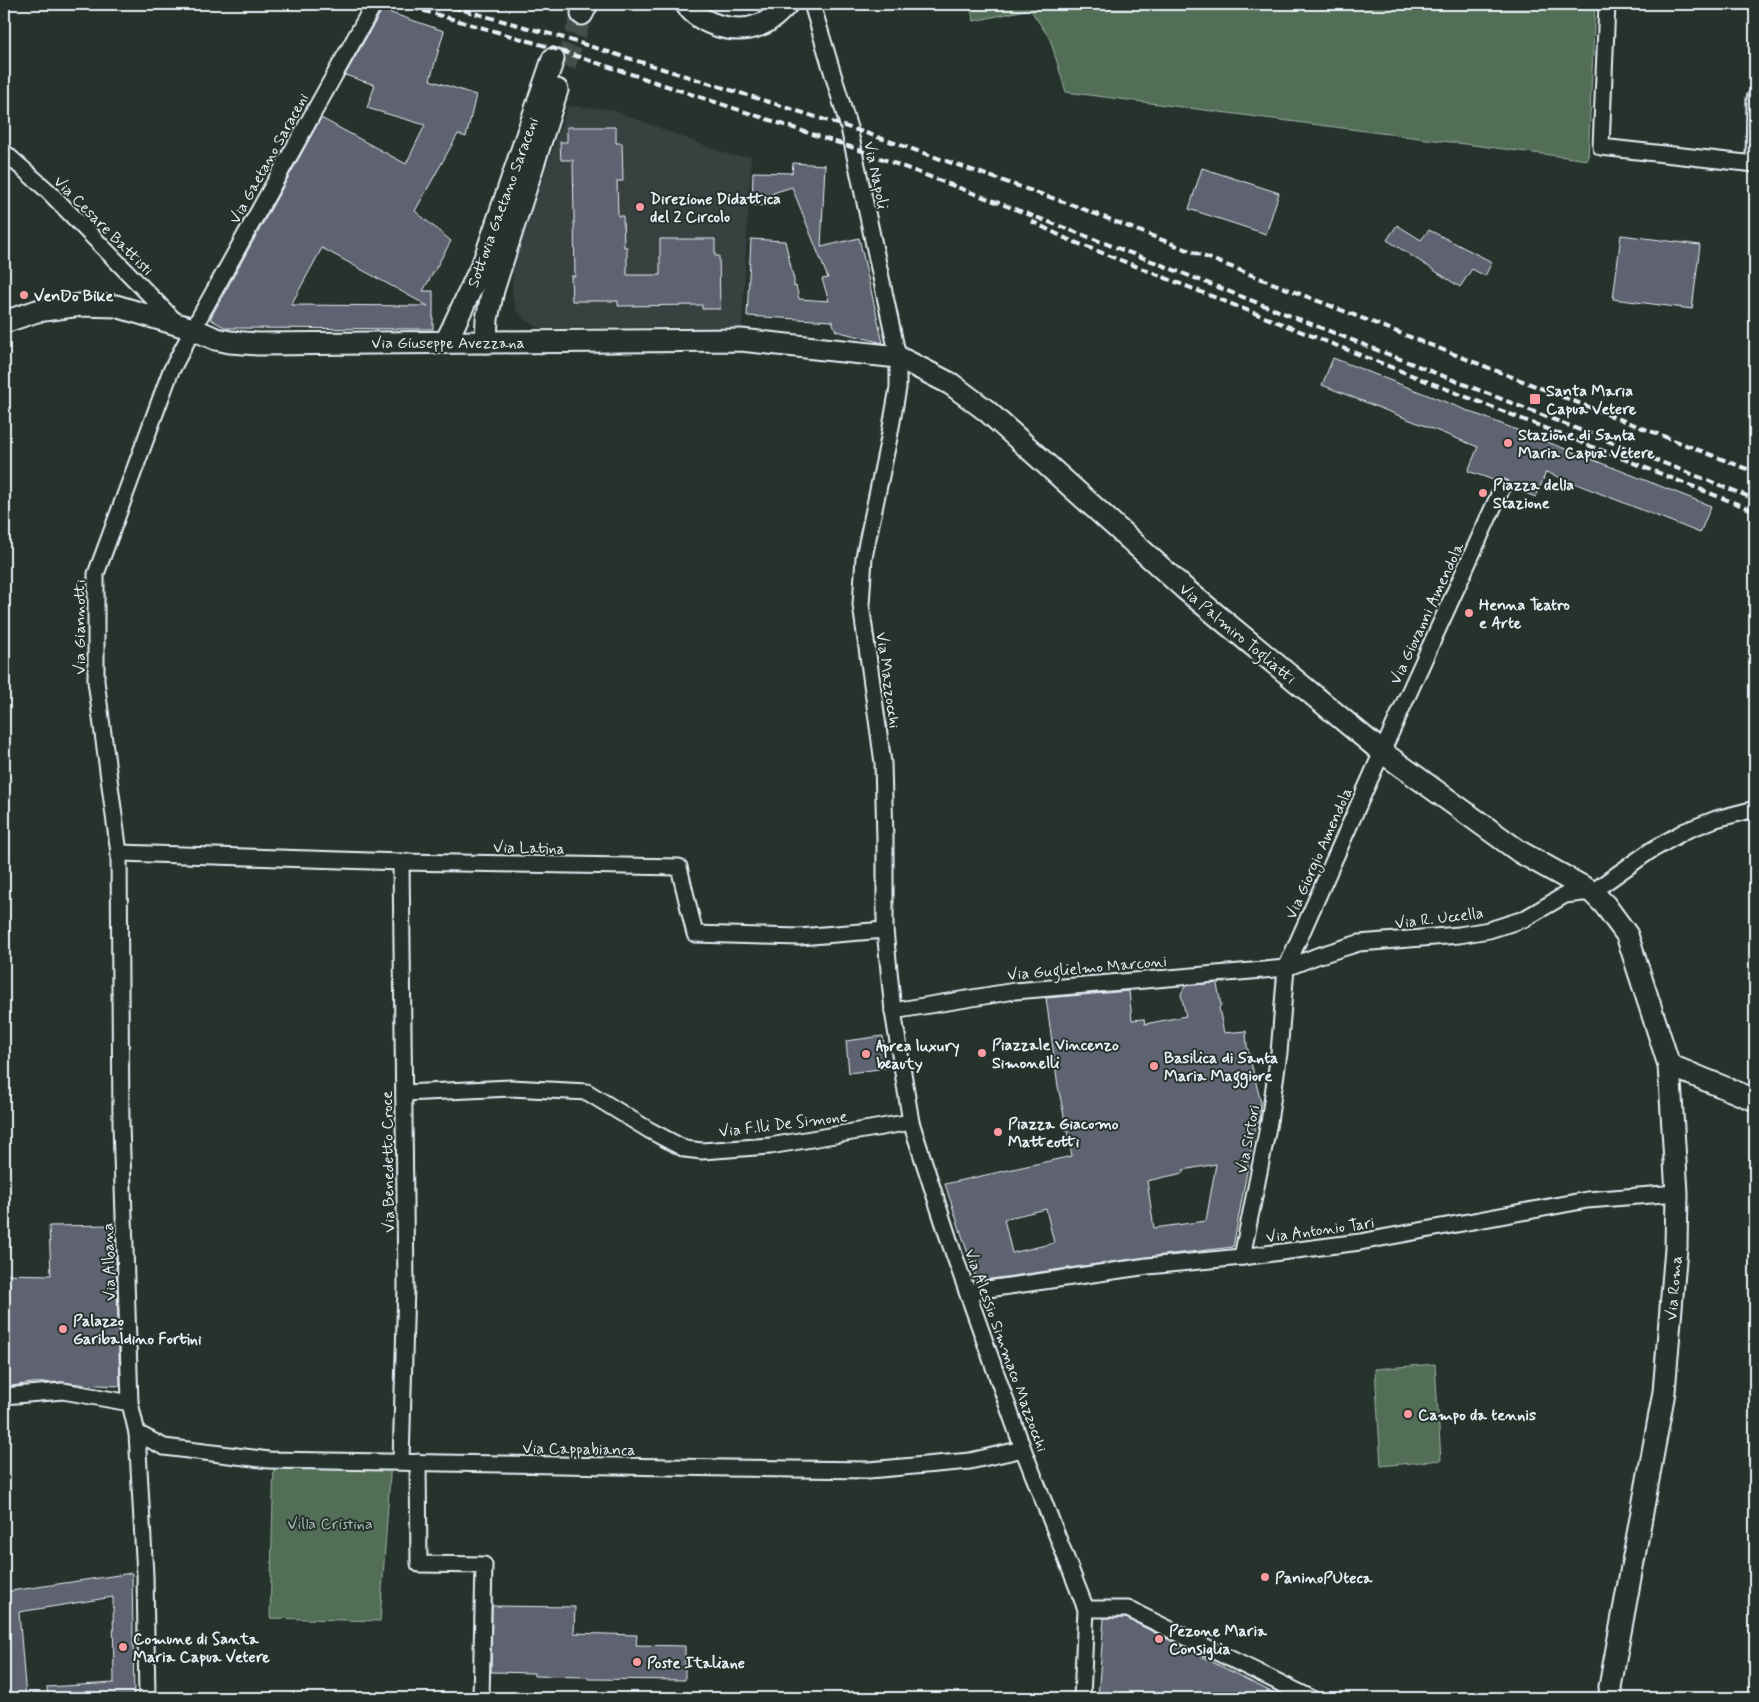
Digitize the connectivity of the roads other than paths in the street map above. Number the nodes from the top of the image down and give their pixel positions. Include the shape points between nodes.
1 (374, 4) edge
2 (686, 4) edge
3 (787, 4) edge
4 (812, 4) edge
5 (1607, 4) edge
6 (1755, 98) edge
7 (4, 152) edge
8 (1755, 164) edge
9 (4, 322) edge
10 (185, 327) junction
11 (446, 342) junction
12 (486, 342) junction
13 (898, 357) junction
14 (1502, 488) dead end
15 (1382, 752) junction
16 (1755, 809) edge
17 (119, 853) junction
18 (401, 862) junction
19 (1592, 892) junction
20 (885, 930) junction
21 (1286, 968) junction
22 (892, 1011) junction
23 (1669, 1065) junction
24 (404, 1093) junction
25 (1755, 1100) edge
26 (911, 1122) junction
27 (1677, 1193) junction
28 (1242, 1257) junction
29 (967, 1292) junction
30 (4, 1396) edge
31 (130, 1403) junction
32 (137, 1433) junction
33 (1023, 1449) junction
34 (401, 1462) junction
35 (418, 1462) junction
36 (1086, 1609) junction
37 (147, 1698) edge
38 (481, 1698) edge
39 (1082, 1698) edge
40 (1311, 1698) edge
41 (1611, 1698) edge

1 - 10 street, Via Gaetano Saraceni
2 - 3 street via 703,19 721,27 738,29 759,26
4 - 13 street, Via Napoli via 849,128
5 - 8 street via 1601,147
6 - 8 street
7 - 10 street, Via Cesare Battisti via 48,191
9 - 10 street, Via Giuseppe Avezzana via 37,311 80,305 116,306
10 - 11 street, Via Giuseppe Avezzana via 216,339 258,344
10 - 17 street, Via Giannotti via 96,574 96,681
11 - 12 street, Via Giuseppe Avezzana
11 - 12 street, Sottovia Gaetano Saraceni via 484,261 559,62 493,290
12 - 13 street, Via Giuseppe Avezzana via 741,340
13 - 15 street, Via Palmiro Togliatti via 951,384 986,411 1185,589
13 - 20 street, Via Mazzocchi via 898,388 864,556 861,604 883,763
14 - 15 street, Via Giovanni Amendola
15 - 19 street, Via Palmiro Togliatti via 1520,852
15 - 21 street, Via Giorgio Amendola
16 - 19 street via 1685,831
17 - 18 street, Via Latina
17 - 31 street, Via Albana via 121,1124
18 - 20 street, Via Latina via 679,867 694,934 799,937
18 - 24 street, Via Benedetto Croce
19 - 21 street, Via R. Uccella via 1565,895 1524,919 1490,930 1460,936 1359,943
19 - 23 street, Via Roma via 1627,935
20 - 22 street, Via Mazzocchi
21 - 22 street, Via Guglielmo Marconi via 1015,991
21 - 28 street, Via Sirtori via 1269,1122
22 - 26 street, Via Alessio Simmaco Mazzocchi
23 - 25 street
23 - 27 street, Via Roma
24 - 26 street, Via F.lli De Simone via 511,1088 587,1092 685,1149 702,1151 770,1146
24 - 34 street, Via Benedetto Croce via 406,1286
26 - 29 street, Via Alessio Simmaco Mazzocchi
27 - 28 street, Via Antonio Tari via 1587,1200 1360,1242
27 - 41 street, Via Roma via 1676,1248 1664,1392 1610,1687
28 - 29 street, Via Antonio Tari via 1148,1266
29 - 33 street, Via Alessio Simmaco Mazzocchi
30 - 31 street via 63,1391
31 - 32 street, Via Albana
32 - 34 street, Via Cappabianca via 164,1447 269,1460
32 - 37 street, Via Albana via 145,1575
33 - 35 street, Via Cappabianca via 970,1461 869,1470
33 - 36 street, Via Alessio Simmaco Mazzocchi
34 - 35 street, Via Cappabianca
35 - 38 street via 419,1564 484,1565
36 - 39 street, Via Alessio Simmaco Mazzocchi
36 - 40 street via 1128,1609

